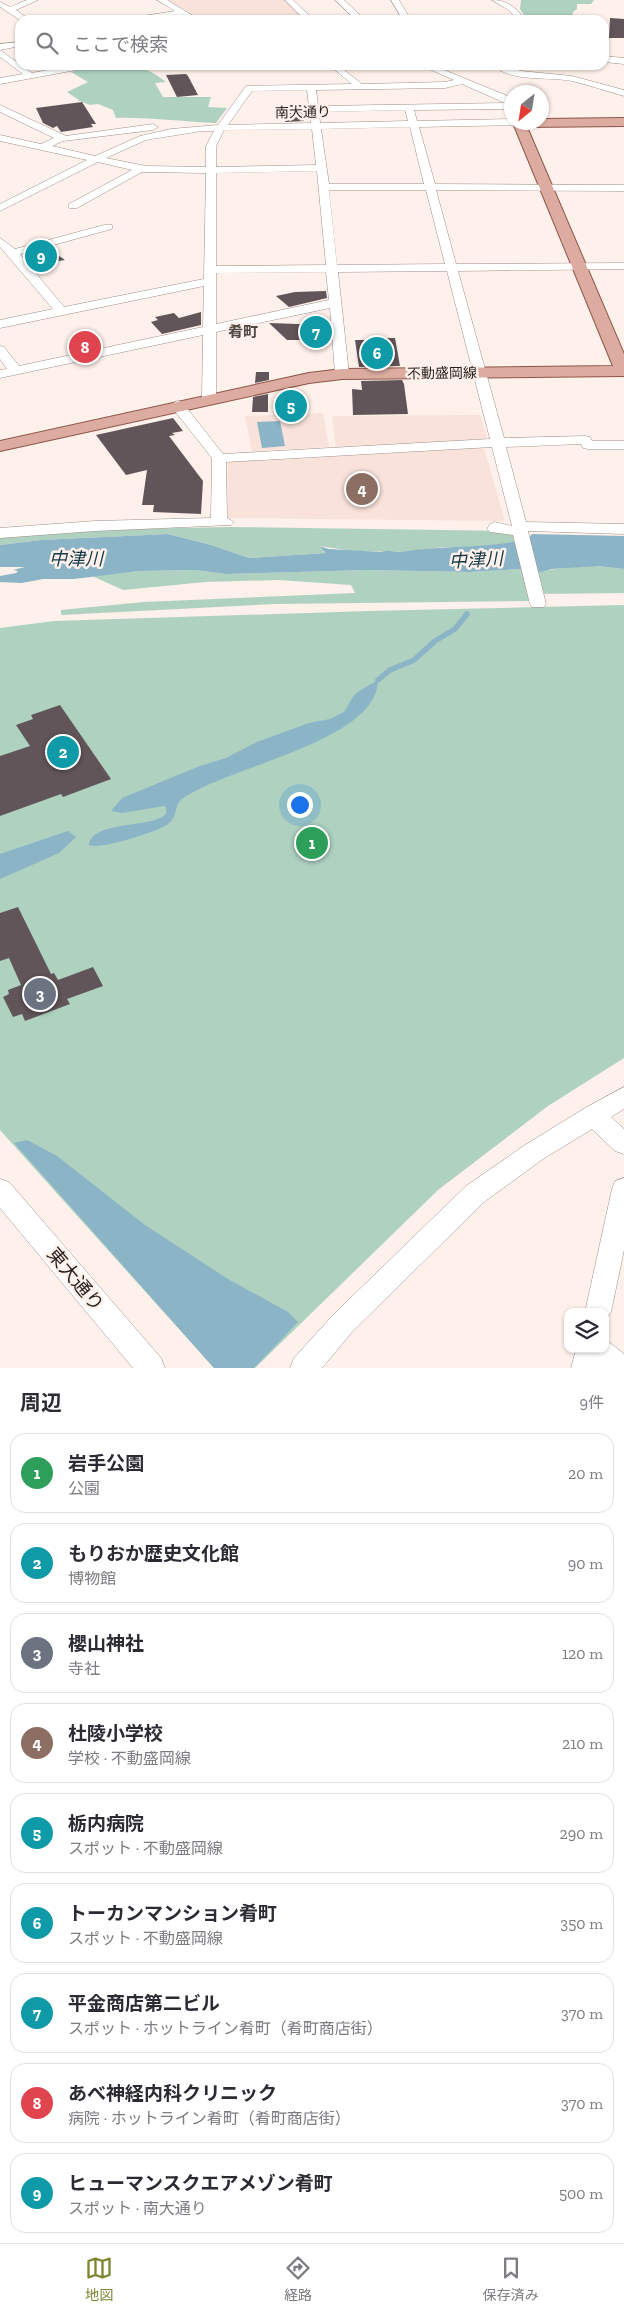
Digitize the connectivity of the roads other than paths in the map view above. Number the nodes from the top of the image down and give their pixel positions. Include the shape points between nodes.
1 (34, 0) edge
2 (161, 0) edge
3 (288, 0) edge
4 (339, 0) edge
5 (395, 0) edge
6 (496, 0) edge
7 (0, 4) edge
8 (10, 10) junction
9 (181, 13) junction
10 (18, 15) edge
11 (166, 15) edge
12 (185, 15) edge
13 (304, 15) edge
14 (356, 15) edge
15 (404, 15) edge
16 (517, 15) edge
17 (15, 20) edge
18 (8, 21) dead end
19 (15, 45) edge
20 (0, 47) edge
21 (0, 53) edge
22 (609, 60) edge
23 (624, 61) edge
24 (15, 64) edge
25 (23, 70) edge
26 (62, 70) edge
27 (339, 70) edge
28 (435, 70) edge
29 (510, 70) edge
30 (31, 76) junction
31 (578, 80) junction
32 (0, 81) edge
33 (462, 81) junction
34 (360, 86) junction
35 (624, 86) edge
36 (311, 87) junction
37 (624, 94) edge
38 (0, 108) edge
39 (409, 108) junction
40 (314, 109) junction
41 (624, 122) edge
42 (504, 123) edge
43 (549, 123) edge
44 (414, 125) junction
45 (315, 127) junction
46 (221, 128) junction
47 (184, 130) junction
48 (522, 130) edge
49 (0, 138) edge
50 (62, 138) junction
51 (42, 147) junction
52 (98, 159) junction
53 (142, 168) junction
54 (321, 168) junction
55 (210, 170) junction
56 (324, 187) junction
57 (430, 188) junction
58 (547, 188) junction
59 (624, 188) edge
60 (73, 206) dead end
61 (0, 208) edge
62 (108, 227) dead end
63 (0, 241) edge
64 (13, 254) junction
65 (0, 257) edge
66 (624, 266) edge
67 (580, 267) junction
68 (451, 268) junction
69 (332, 270) junction
70 (210, 276) junction
71 (334, 303) junction
72 (61, 311) junction
73 (0, 324) edge
74 (209, 329) junction
75 (0, 350) edge
76 (15, 370) junction
77 (623, 371) edge
78 (478, 372) junction
79 (0, 374) edge
80 (342, 374) junction
81 (209, 398) junction
82 (177, 405) junction
83 (498, 442) junction
84 (624, 445) edge
85 (0, 446) edge
86 (219, 458) junction
87 (495, 527) dead end
88 (624, 529) edge
89 (0, 533) edge
90 (538, 604) dead end
91 (624, 1097) edge
92 (593, 1115) junction
93 (624, 1144) edge
94 (0, 1190) edge
95 (624, 1190) edge
96 (599, 1308) edge
97 (589, 1353) edge
98 (603, 1353) edge
99 (151, 1368) edge
100 (304, 1368) edge
101 (585, 1368) edge
102 (620, 1368) edge

1 - 8 street
2 - 9 street
3 - 13 street
4 - 14 street
5 - 15 street
6 - 16 street
7 - 8 street
8 - 10 street
9 - 11 street
9 - 12 street
17 - 18 street
19 - 20 street
21 - 24 street
22 - 23 street
25 - 30 street
26 - 30 street
27 - 34 street
28 - 33 street
29 - 31 street
30 - 32 street
31 - 35 street
31 - 37 street
33 - 34 street via 445,85
33 - 39 street via 507,99 512,106
34 - 36 street
36 - 40 street
36 - 46 street via 249,88
38 - 50 street
39 - 40 street
39 - 44 street
40 - 45 street
41 - 43 main road, 南大通り
42 - 44 street, 南大通り
44 - 45 street, 南大通り
44 - 57 street
45 - 46 street, 南大通り
45 - 54 street
46 - 47 street, 南大通り
46 - 55 street via 211,146
47 - 50 street via 155,127
47 - 52 street, 南大通り via 143,138
48 - 58 main road, 不動盛岡線
49 - 51 street
50 - 51 street
51 - 52 street
52 - 53 street
52 - 61 street, 南大通り
53 - 55 street
53 - 60 street
54 - 55 street
54 - 56 street
55 - 70 street
56 - 57 street
56 - 69 street
57 - 58 street
57 - 68 street
58 - 59 street
58 - 67 main road, 不動盛岡線
62 - 64 street
63 - 64 street
64 - 65 street
64 - 72 street
66 - 67 street
67 - 68 street
67 - 77 main road, 不動盛岡線
68 - 69 street
68 - 78 street
69 - 70 street
69 - 71 street
70 - 72 street
70 - 74 street
71 - 74 street
71 - 80 street
72 - 73 street
74 - 76 street
74 - 81 street
75 - 76 street
76 - 79 street
77 - 78 main road, 不動盛岡線
78 - 80 main road, 不動盛岡線
78 - 83 street
80 - 81 main road, 不動盛岡線
81 - 82 main road, 不動盛岡線
82 - 85 main road, 不動盛岡線
82 - 86 street
83 - 84 street via 585,440 588,445
83 - 86 street
83 - 88 street via 520,526
86 - 89 street via 222,522
87 - 90 street via 520,530
91 - 92 street
92 - 93 street
92 - 100 street via 475,1194 343,1324
94 - 99 street, 東大通り
95 - 96 street
97 - 101 street
98 - 102 street

